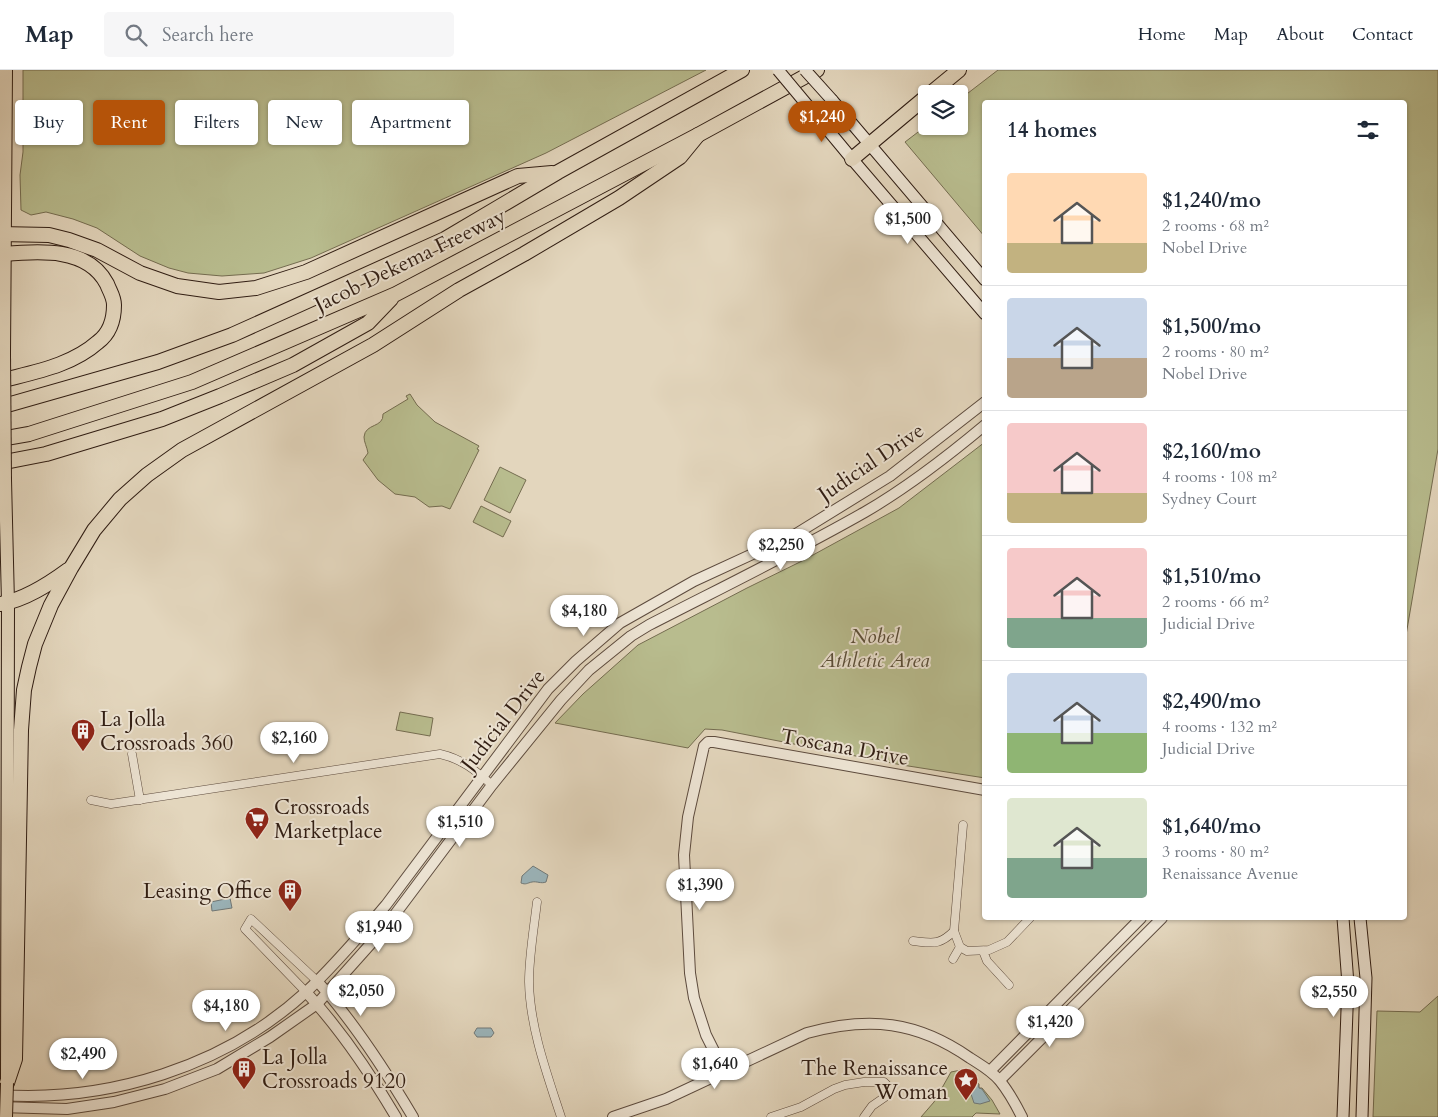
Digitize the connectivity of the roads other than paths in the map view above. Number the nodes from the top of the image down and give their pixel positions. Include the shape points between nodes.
1 (6, 70) edge
2 (742, 70) edge
3 (778, 70) edge
4 (805, 70) edge
5 (817, 70) edge
6 (959, 70) edge
7 (941, 85) edge
8 (918, 104) edge
9 (698, 136) junction
10 (869, 144) junction
11 (852, 159) junction
12 (558, 172) junction
13 (2, 234) edge
14 (4, 254) junction
15 (982, 276) edge
16 (396, 294) junction
17 (982, 311) edge
18 (0, 381) edge
19 (982, 404) edge
20 (0, 407) edge
21 (982, 428) edge
22 (0, 439) edge
23 (0, 463) edge
24 (71, 568) junction
25 (4, 603) edge
26 (132, 754) dead end
27 (482, 776) junction
28 (492, 785) junction
29 (982, 789) edge
30 (91, 800) dead end
31 (140, 800) junction
32 (963, 825) dead end
33 (537, 902) dead end
34 (1028, 920) edge
35 (1138, 920) edge
36 (1142, 920) edge
37 (1160, 920) edge
38 (1343, 920) edge
39 (1360, 920) edge
40 (1151, 929) junction
41 (954, 931) junction
42 (913, 942) dead end
43 (960, 947) junction
44 (983, 951) junction
45 (953, 959) dead end
46 (317, 981) junction
47 (1009, 985) dead end
48 (306, 992) junction
49 (328, 993) junction
50 (317, 1004) junction
51 (724, 1071) junction
52 (990, 1071) junction
53 (1000, 1080) junction
54 (3, 1089) edge
55 (0, 1107) edge
56 (6, 1117) edge
57 (396, 1117) edge
58 (413, 1117) edge
59 (560, 1117) edge
60 (613, 1117) edge
61 (771, 1117) edge
62 (864, 1117) edge
63 (1022, 1117) edge
64 (1343, 1117) edge
65 (1362, 1117) edge

1 - 13 main road
2 - 12 highway, Jacob Dekema Freeway
3 - 11 main road, bridge
4 - 10 main road, bridge
5 - 9 highway, Jacob Dekema Freeway
6 - 7 highway
8 - 10 highway
9 - 16 highway, Jacob Dekema Freeway
9 - 24 highway via 680,156 618,198 373,344 182,450 120,499 94,530
10 - 11 highway
10 - 15 main road
11 - 17 main road
12 - 13 highway via 518,176 306,272 256,288 219,292 177,286 140,273 97,250 69,240 49,235
12 - 20 highway, Jacob Dekema Freeway via 445,238 232,335 158,362
13 - 14 main road
14 - 18 highway via 56,252 93,266 114,298 114,317 99,342 80,356
14 - 25 main road, bridge
16 - 22 highway, Jacob Dekema Freeway via 192,382 29,434
16 - 23 highway via 368,323 293,365 165,418 46,454
19 - 27 street, Judicial Drive via 890,476 796,534 694,581 620,623 548,689
21 - 28 street, Judicial Drive via 958,448 866,511 631,636 589,670 561,700
24 - 25 highway via 45,587
24 - 54 highway via 35,644 24,690 15,1059
25 - 54 main road
26 - 31 street
27 - 28 street
27 - 31 street via 455,758 440,754
27 - 46 street, Judicial Drive via 386,905
28 - 49 street, Judicial Drive via 384,929
29 - 51 street, Toscana Drive via 708,742 702,749 684,855 694,998 706,1036
30 - 31 street via 111,804
32 - 41 street
33 - 59 street via 529,982 541,1054
34 - 44 street via 1007,942
35 - 52 street
36 - 40 street
37 - 40 street
38 - 64 main road via 1348,984
39 - 65 main road via 1366,978
40 - 53 street
41 - 42 street via 935,944
41 - 43 street
43 - 44 street via 967,951
43 - 45 street
44 - 47 street via 987,961
46 - 48 street, Judicial Drive
46 - 48 street via 251,919 245,929
46 - 49 street
48 - 50 street
48 - 54 street, Judicial Drive via 262,1026 211,1056 161,1075 66,1095 26,1097
49 - 50 street, Judicial Drive
49 - 58 street via 391,1080
50 - 55 street, Judicial Drive via 217,1068 165,1089 114,1102 67,1109
50 - 57 street via 355,1053
51 - 52 street via 807,1032 865,1023 900,1026 927,1033
51 - 60 street via 666,1099
52 - 53 street
53 - 63 street
54 - 56 main road, bridge
61 - 62 street via 801,1107 845,1085 884,1082 891,1089

